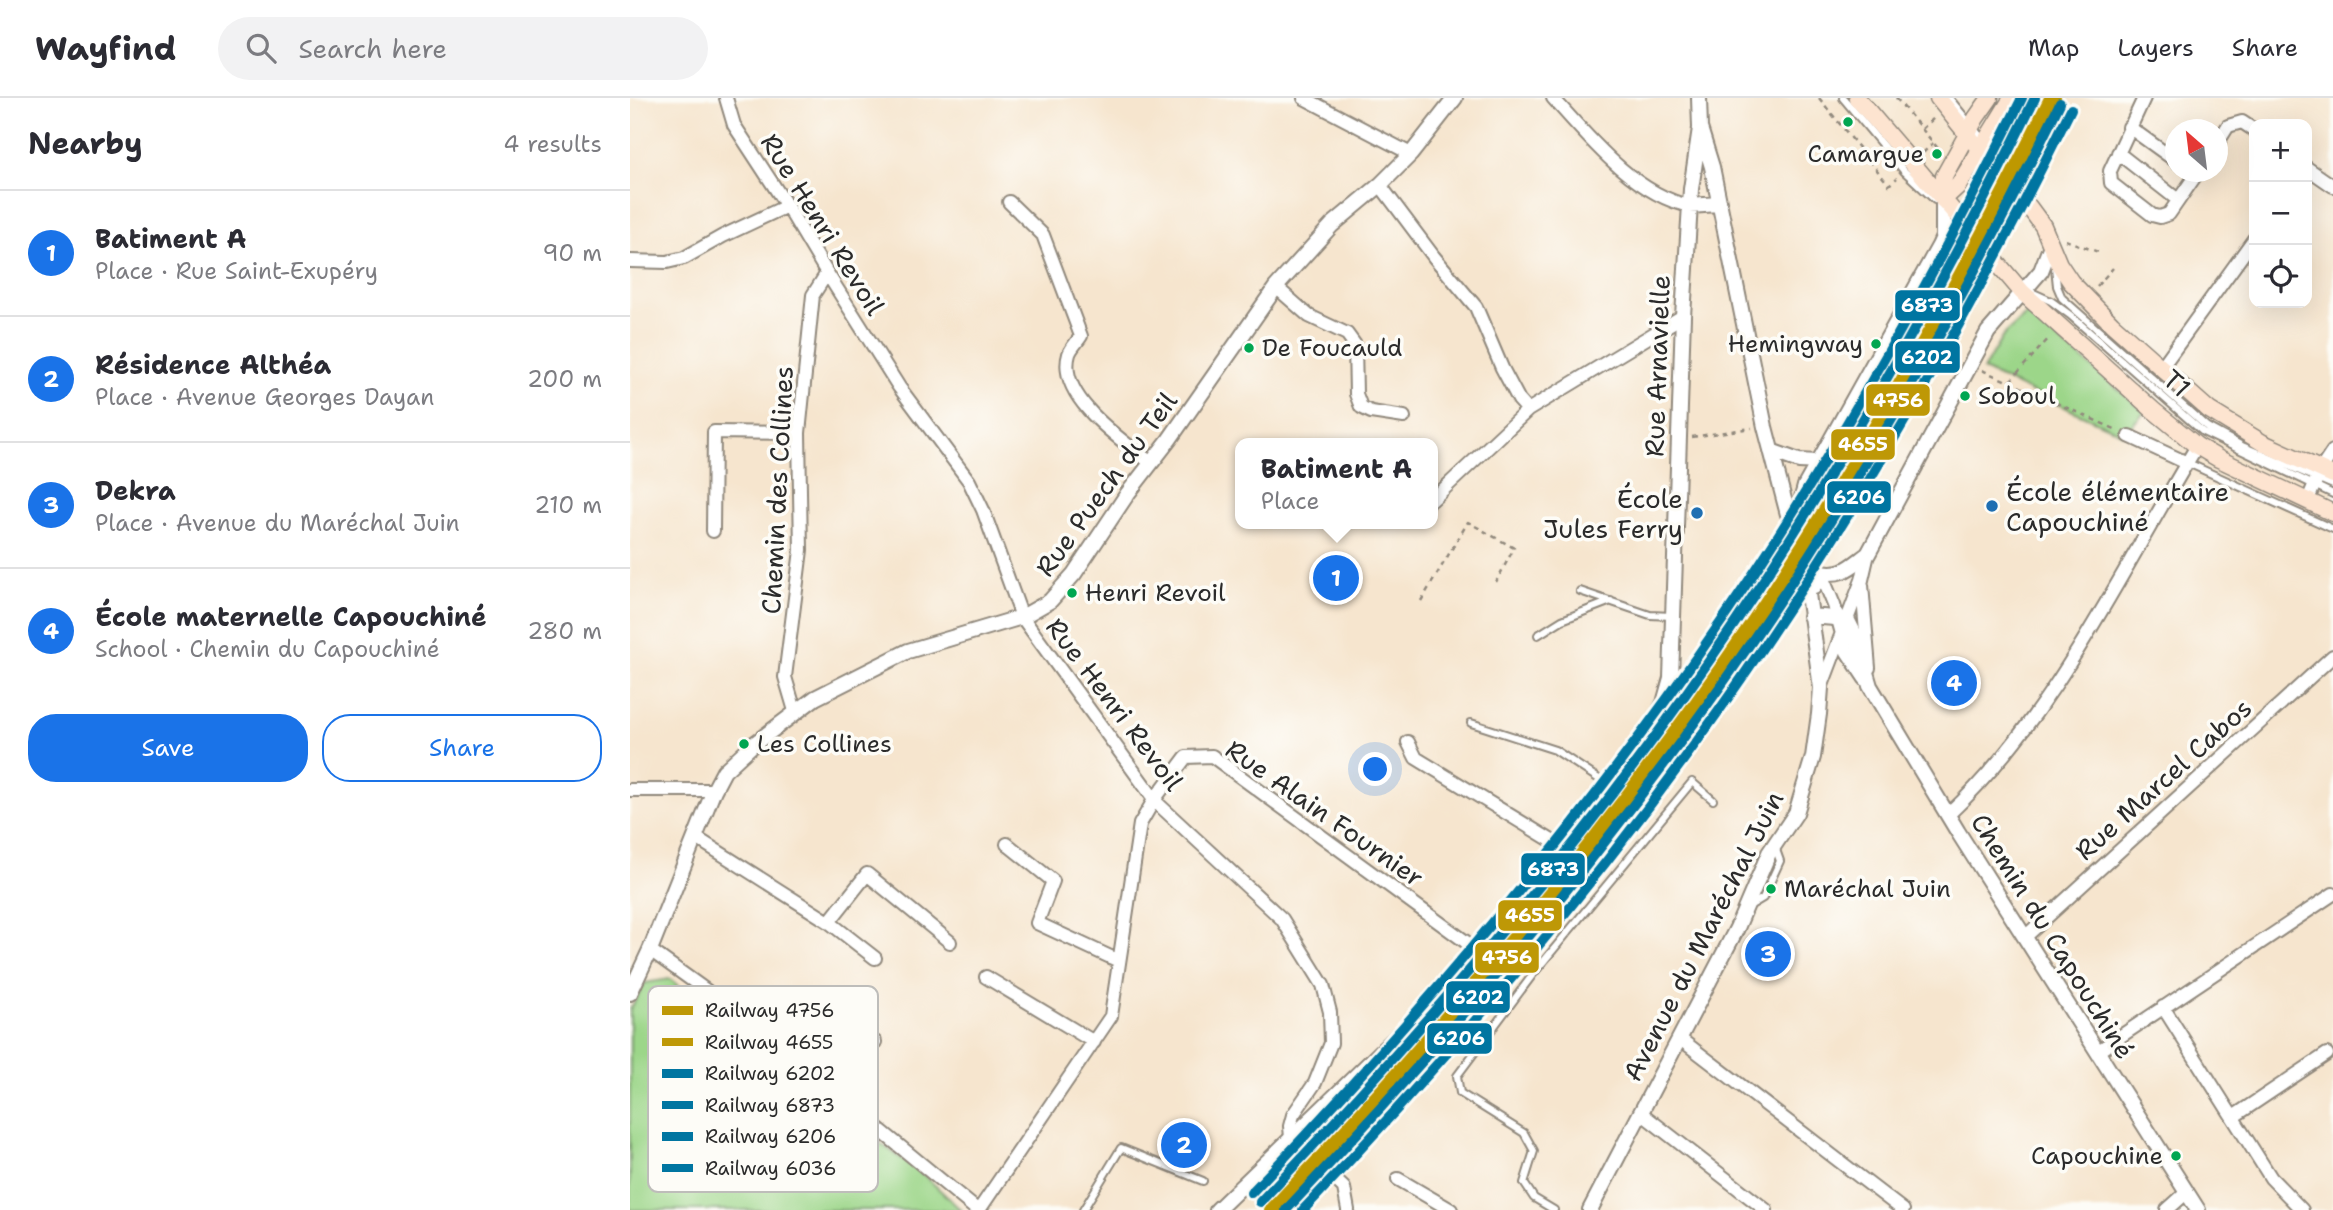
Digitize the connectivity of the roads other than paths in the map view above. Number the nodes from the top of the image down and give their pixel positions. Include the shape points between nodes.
1 (726, 98) edge
2 (1304, 98) edge
3 (1455, 98) edge
4 (1553, 98) edge
5 (1699, 98) edge
6 (1843, 98) edge
7 (1857, 98) edge
8 (1938, 98) edge
9 (1949, 98) edge
10 (1990, 98) edge
11 (2012, 98) edge
12 (2144, 98) edge
13 (2228, 126) edge
14 (2129, 127) junction
15 (2249, 127) edge
16 (1700, 128) junction
17 (1970, 129) junction
18 (1984, 151) junction
19 (2118, 153) junction
20 (1411, 154) junction
21 (2165, 154) edge
22 (2312, 171) edge
23 (2189, 182) edge
24 (1380, 185) junction
25 (2333, 186) edge
26 (2178, 200) junction
27 (1009, 202) dead end
28 (1943, 203) junction
29 (1718, 204) junction
30 (788, 206) junction
31 (1690, 206) junction
32 (2055, 240) junction
33 (2250, 245) edge
34 (630, 261) edge
35 (827, 273) junction
36 (1276, 287) junction
37 (2023, 290) junction
38 (1683, 316) junction
39 (2161, 368) junction
40 (1528, 410) junction
41 (1404, 417) dead end
42 (799, 433) junction
43 (2129, 436) road end
44 (2197, 446) junction
45 (1771, 451) junction
46 (2333, 452) edge
47 (1818, 462) junction
48 (1151, 463) junction
49 (2187, 463) junction
50 (2321, 477) edge
51 (2333, 485) edge
52 (1438, 494) edge
53 (2333, 494) edge
54 (2307, 502) junction
55 (2333, 513) edge
56 (2333, 529) edge
57 (713, 531) dead end
58 (1809, 545) junction
59 (1868, 554) junction
60 (1820, 572) junction
61 (1861, 580) junction
62 (1580, 591) dead end
63 (1611, 601) junction
64 (1673, 616) junction
65 (1810, 616) junction
66 (1022, 617) junction
67 (1842, 623) junction
68 (1538, 635) dead end
69 (2333, 656) edge
70 (1870, 686) junction
71 (1822, 688) junction
72 (795, 711) junction
73 (1471, 723) dead end
74 (1408, 743) dead end
75 (1609, 785) junction
76 (630, 790) edge
77 (714, 790) junction
78 (1154, 800) junction
79 (1713, 800) dead end
80 (1949, 814) junction
81 (695, 837) junction
82 (1007, 844) dead end
83 (1562, 847) junction
84 (2333, 894) edge
85 (829, 922) junction
86 (2025, 937) junction
87 (950, 942) dead end
88 (650, 950) junction
89 (1477, 950) junction
90 (875, 958) dead end
91 (1119, 961) junction
92 (986, 977) dead end
93 (700, 986) edge
94 (630, 993) edge
95 (2163, 1007) junction
96 (1679, 1038) junction
97 (1094, 1042) junction
98 (2097, 1052) junction
99 (2327, 1054) dead end
100 (1641, 1113) junction
101 (2232, 1117) junction
102 (878, 1128) edge
103 (1295, 1141) junction
104 (1398, 1180) dead end
105 (1203, 1181) dead end
106 (2187, 1192) junction
107 (978, 1210) edge
108 (1083, 1210) edge
109 (1217, 1210) edge
110 (1348, 1210) edge
111 (1451, 1210) edge
112 (1554, 1210) edge
113 (1591, 1210) edge
114 (1766, 1210) edge
115 (1903, 1210) edge
116 (2166, 1210) edge
117 (2198, 1210) edge
118 (2302, 1210) edge

1 - 30 street, Rue Henri Revoil via 734,125
2 - 20 street
3 - 20 street, Rue Puech du Teil
4 - 31 street via 1634,178 1673,203
5 - 16 street, Avenue du Maréchal Juin
6 - 28 lane via 1903,171
7 - 28 main road
8 - 17 main road
9 - 17 lane
10 - 17 main road
11 - 18 main road
12 - 14 street
13 - 15 street via 2242,122
14 - 19 street
14 - 21 street
16 - 29 street, Avenue du Maréchal Juin
16 - 31 street, Rue Arnavielle
17 - 18 main road
17 - 28 main road via 1944,176
18 - 28 main road
18 - 32 main road
19 - 26 street
19 - 26 street via 2110,171 2111,183 2152,215 2169,214
20 - 24 street, Rue Puech du Teil
22 - 25 street
23 - 26 street
24 - 36 street, Rue Puech du Teil via 1332,225
24 - 40 street via 1476,307 1518,400
27 - 48 street via 1043,235 1081,336 1069,355 1069,375 1082,401 1096,421
28 - 37 main road
28 - 47 street via 1939,246
29 - 31 street
29 - 45 street, Avenue du Maréchal Juin
30 - 34 street via 684,258
30 - 35 street, Rue Henri Revoil
31 - 38 street, Rue Arnavielle
32 - 37 street via 2041,271
32 - 39 main road via 2059,264 2071,282
32 - 50 lane, T1 / T1 via 2057,286 2062,298 2176,401 2207,427 2242,446
33 - 39 street
35 - 42 street, Chemin des Collines via 813,295
35 - 66 street, Rue Henri Revoil via 899,387 969,481
36 - 41 street via 1310,316 1347,334 1355,345 1356,394 1362,407
36 - 48 street, Rue Puech du Teil
37 - 44 main road
37 - 50 lane, T1 / T1 via 2070,315 2203,432
37 - 59 street via 1988,332
38 - 40 street
38 - 64 street, Rue Arnavielle
39 - 50 main road via 2225,421
40 - 52 street
42 - 57 street via 714,432
42 - 72 street, Chemin des Collines via 802,550 786,677
43 - 49 street
44 - 49 street
44 - 54 main road
45 - 47 street
45 - 65 street, Avenue du Maréchal Juin via 1807,587
46 - 50 street
47 - 58 street via 1801,501
48 - 66 street, Rue Puech du Teil via 1074,574 1050,601
49 - 56 lane
49 - 80 street via 2040,710
50 - 51 lane, T1 / T1
50 - 53 lane, T1 / T1
50 - 54 street
54 - 55 main road
58 - 60 street
58 - 65 street via 1815,592
59 - 60 street via 1839,573
59 - 61 street
60 - 67 street
61 - 67 street
61 - 70 street
62 - 63 lane
63 - 64 lane via 1650,615
63 - 68 lane
64 - 75 street, Rue Arnavielle via 1668,692 1660,713
65 - 67 street
65 - 71 street, Avenue du Maréchal Juin
66 - 72 street, Rue Puech du Teil via 908,651
66 - 78 street, Rue Henri Revoil
67 - 70 street, Chemin du Capouchiné via 1855,635
67 - 71 street
69 - 86 street, Rue Marcel Cabos
70 - 80 street, Chemin du Capouchiné
71 - 96 street, Avenue du Maréchal Juin via 1813,757 1796,813 1758,876 1737,928
72 - 77 street, Rue Puech du Teil via 724,771
73 - 75 lane via 1555,750
74 - 83 street via 1416,758
75 - 83 street, Rue Arnavielle
76 - 77 street
77 - 81 street, Rue Puech du Teil
78 - 89 street, Rue Alain Fournier via 1186,757 1212,756
78 - 91 street via 1140,824
78 - 103 street, Rue Henri Revoil via 1282,919 1322,985 1331,1012 1331,1043 1315,1083 1293,1115 1290,1126
79 - 112 lane via 1692,782 1534,973 1457,1076 1460,1093 1524,1133 1534,1151 1524,1183 1534,1198
80 - 86 street, Chemin du Capouchiné
81 - 85 street
81 - 88 street, Rue Puech du Teil
82 - 91 street via 1053,881 1037,923
83 - 89 street, Rue Arnavielle
84 - 95 street
85 - 87 street via 867,874
85 - 90 street
86 - 98 street, Chemin du Capouchiné
88 - 93 street
88 - 94 street, Rue Puech du Teil
89 - 103 street, Rue Arnavielle via 1451,984
91 - 97 street via 1111,1016
92 - 97 street
95 - 98 street
95 - 101 street
96 - 100 street, Avenue du Maréchal Juin
96 - 115 street
97 - 107 street
98 - 106 street, Chemin du Capouchiné
99 - 101 street
100 - 113 street, Avenue du Maréchal Juin
100 - 114 street
101 - 118 street via 2270,1178
102 - 107 street
103 - 109 street, Rue Arnavielle
103 - 110 street via 1344,1188
104 - 111 street
105 - 108 lane via 1121,1148
106 - 116 street
106 - 117 street, Chemin du Capouchiné

